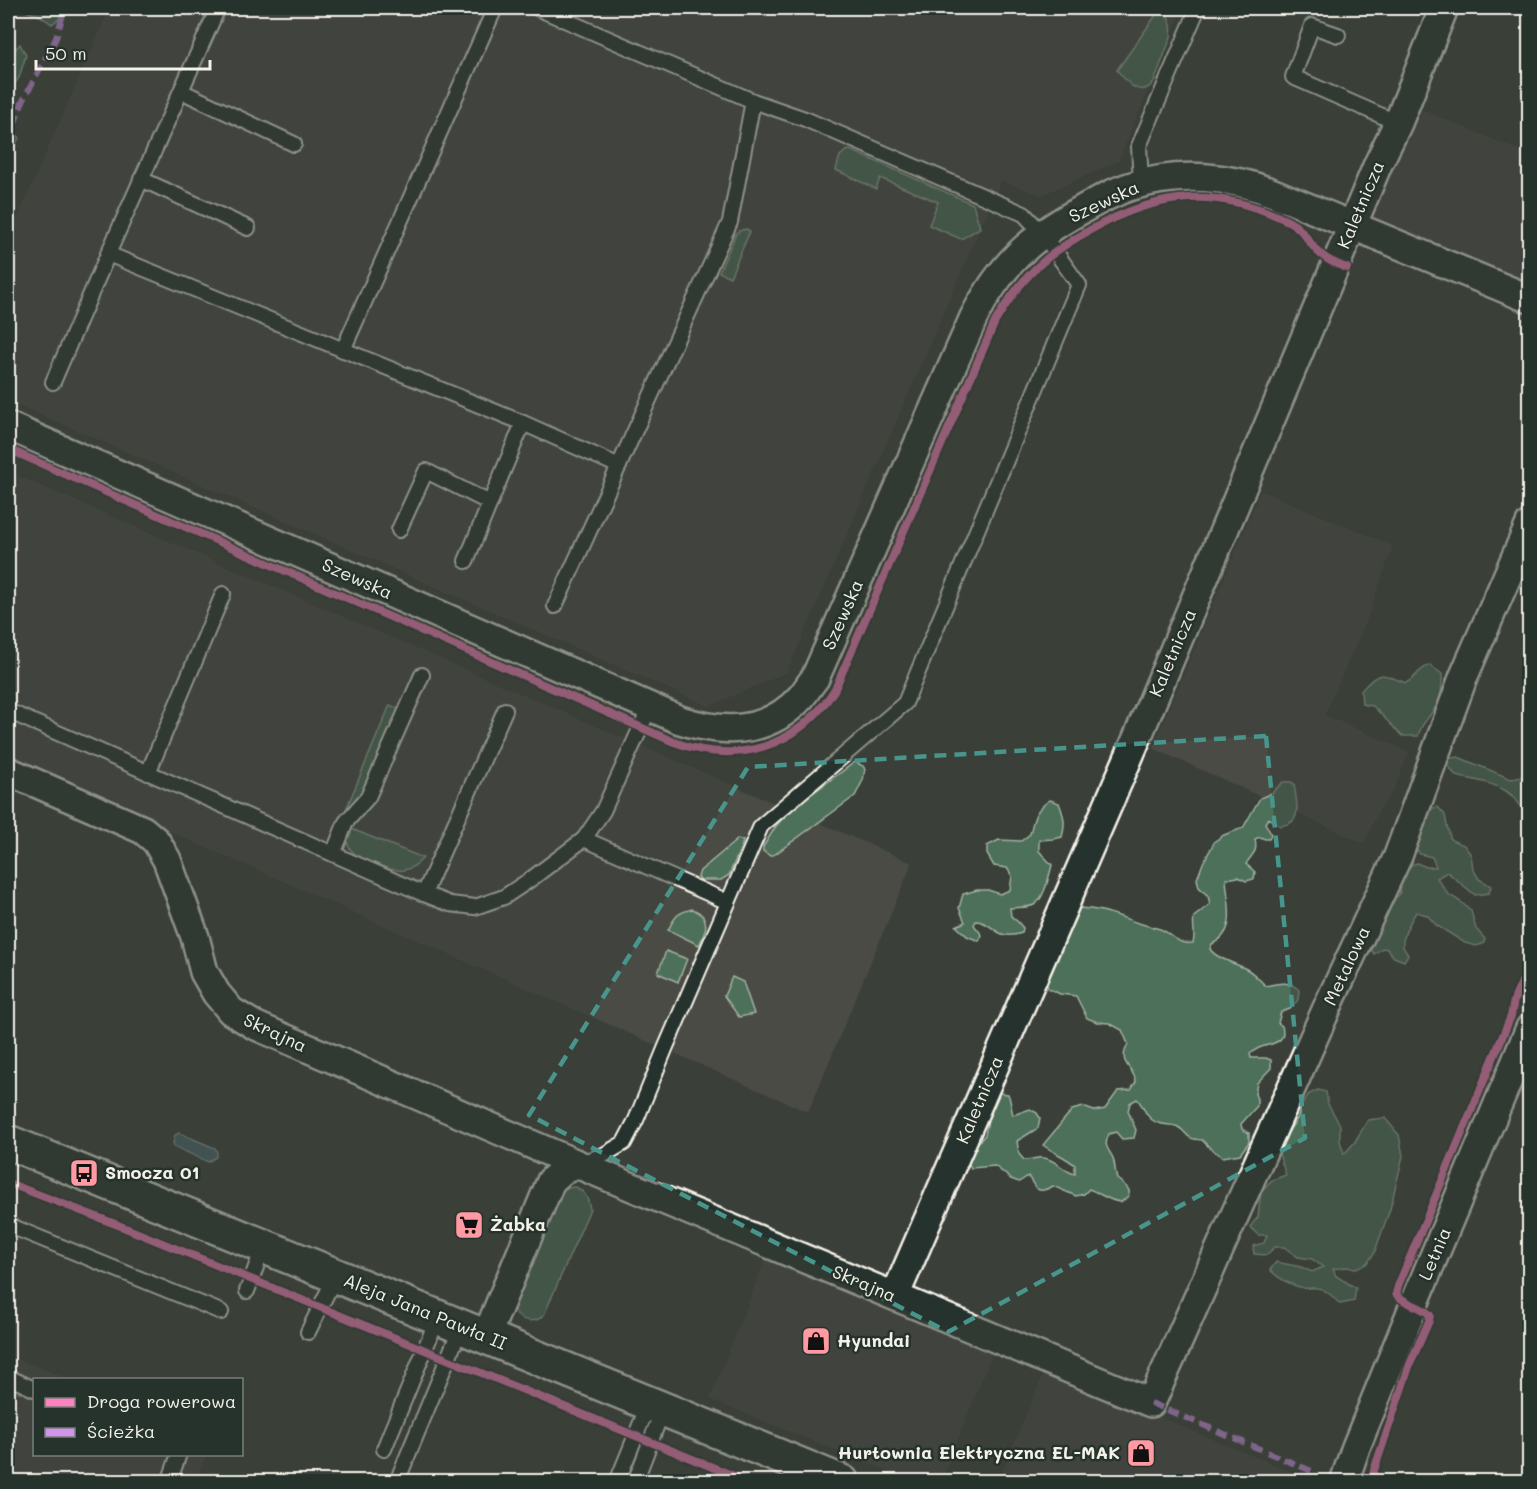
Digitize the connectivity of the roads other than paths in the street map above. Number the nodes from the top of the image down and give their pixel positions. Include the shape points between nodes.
1 (218, 8) edge
2 (495, 8) edge
3 (537, 8) edge
4 (1198, 8) edge
5 (1444, 8) edge
6 (1338, 35) dead end
7 (181, 91) junction
8 (753, 101) junction
9 (1398, 123) junction
10 (294, 144) dead end
11 (141, 179) junction
12 (1141, 183) junction
13 (1352, 226) junction
14 (248, 228) dead end
15 (1042, 234) junction
16 (108, 254) junction
17 (1530, 299) edge
18 (344, 350) junction
19 (53, 382) dead end
20 (523, 423) junction
21 (8, 426) edge
22 (618, 466) junction
23 (490, 502) junction
24 (1530, 524) edge
25 (399, 530) dead end
26 (465, 561) dead end
27 (223, 594) dead end
28 (555, 606) dead end
29 (422, 675) dead end
30 (650, 707) junction
31 (505, 710) dead end
32 (8, 711) edge
33 (8, 771) edge
34 (148, 773) junction
35 (584, 839) junction
36 (333, 854) junction
37 (424, 894) junction
38 (728, 902) junction
39 (1530, 1028) edge
40 (8, 1142) edge
41 (577, 1164) junction
42 (8, 1225) edge
43 (264, 1246) junction
44 (336, 1275) junction
45 (247, 1291) dead end
46 (895, 1296) junction
47 (221, 1312) dead end
48 (462, 1327) junction
49 (308, 1332) dead end
50 (8, 1377) edge
51 (33, 1389) edge
52 (1151, 1403) joint
53 (656, 1406) junction
54 (384, 1449) dead end
55 (179, 1456) edge
56 (400, 1474) dead end
57 (169, 1482) edge
58 (617, 1482) edge
59 (635, 1482) edge
60 (842, 1482) edge
61 (1344, 1482) edge

1 - 7 lane
2 - 18 lane
3 - 8 lane
4 - 12 lane via 1139,147
5 - 9 street, Kaletnicza
6 - 9 lane via 1312,26 1293,77
7 - 10 lane
7 - 11 lane
8 - 15 lane via 805,119 1024,214
8 - 22 lane via 730,222
9 - 13 street, Kaletnicza
11 - 14 lane
11 - 16 lane
12 - 13 street, Szewska via 1199,177 1244,183
12 - 15 street, Szewska via 1102,199
13 - 17 street, Szewska
13 - 46 street, Kaletnicza via 1137,738
15 - 30 street, Szewska via 1013,258 974,317 819,670 801,697 785,712 744,729 700,727
15 - 38 lane via 1079,285 905,704 761,826
16 - 18 lane
16 - 19 lane
18 - 20 lane
20 - 22 lane
20 - 23 lane
21 - 30 street, Szewska
22 - 28 lane
23 - 25 lane via 426,471
23 - 26 lane
24 - 52 street, Metalowa via 1463,678 1398,856
27 - 34 lane
29 - 36 lane via 368,797 346,822
30 - 35 lane via 603,811
31 - 37 lane
32 - 34 lane
33 - 41 street, Skrajna via 143,830 156,841 182,899 204,972 231,1011 254,1025
34 - 36 lane
35 - 37 lane via 504,897 475,907 450,904
35 - 38 lane
36 - 37 lane
38 - 41 lane via 624,1143
39 - 61 street, Letnia
40 - 43 main road, Aleja Jana Pawła II
41 - 46 street, Skrajna
41 - 48 street via 551,1181
42 - 47 lane
43 - 44 main road, Aleja Jana Pawła II
43 - 45 lane
44 - 48 main road, Aleja Jana Pawła II
44 - 49 lane
46 - 52 street, Skrajna
48 - 53 main road, Aleja Jana Pawła II
48 - 54 lane
48 - 56 lane
50 - 51 lane
53 - 58 lane
53 - 59 lane
53 - 60 main road, Aleja Jana Pawła II
55 - 57 lane

